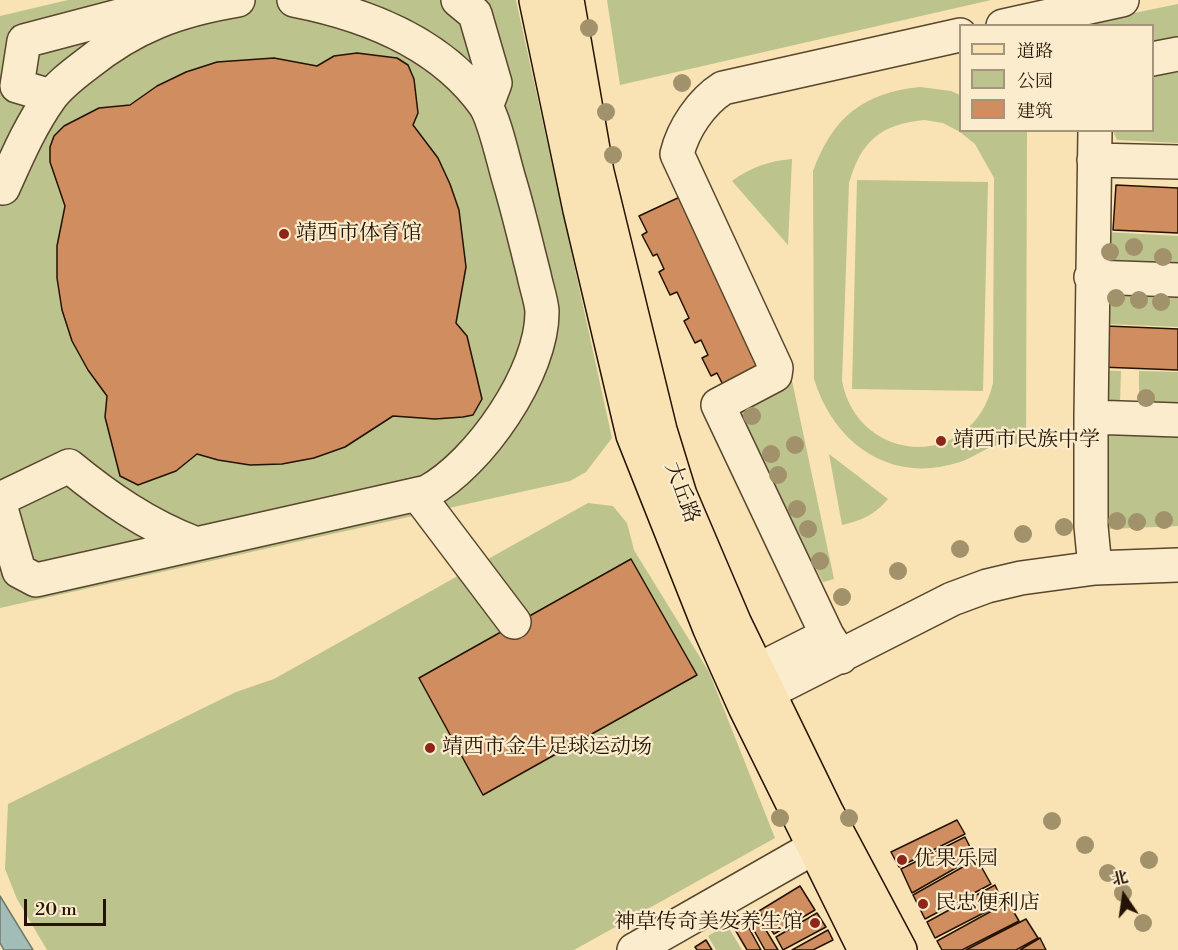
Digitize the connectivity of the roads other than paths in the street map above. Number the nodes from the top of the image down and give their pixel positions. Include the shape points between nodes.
1 (294, 0) edge
2 (458, 0) edge
3 (536, 0) edge
4 (567, 0) edge
5 (1122, 0) edge
6 (208, 1) edge
7 (1013, 24) edge
8 (959, 35) edge
9 (1178, 54) edge
10 (1154, 59) edge
11 (51, 96) junction
12 (486, 107) junction
13 (1095, 145) edge
14 (1178, 162) edge
15 (3, 188) dead end
16 (1091, 277) junction
17 (1178, 280) edge
18 (1091, 417) junction
19 (1178, 420) edge
20 (418, 495) junction
21 (0, 499) edge
22 (0, 505) edge
23 (194, 543) junction
24 (1178, 565) edge
25 (1095, 568) junction
26 (514, 622) dead end
27 (834, 646) junction
28 (763, 681) junction
29 (816, 853) junction
30 (634, 950) edge
31 (660, 950) edge
32 (865, 950) edge
33 (900, 950) edge

1 - 12 street via 332,7 425,48
2 - 12 street via 475,14 495,83
3 - 29 main road, 大丘路 via 633,435 710,629
4 - 28 main road, 大丘路 via 597,172 660,430 680,495
5 - 7 street
6 - 11 street via 137,29 96,56
6 - 11 street via 24,41 17,86
8 - 27 street via 723,88 701,108 677,154 776,368 775,375 718,405
9 - 10 street
11 - 15 street
12 - 20 street via 518,208 542,309 539,336 517,394 502,418 461,467 442,484
13 - 14 street
13 - 16 street
16 - 17 street
16 - 18 street
18 - 19 street
18 - 25 street
20 - 23 street
20 - 26 street
21 - 23 street via 69,466 137,516
22 - 23 street via 19,571 36,580
24 - 25 street
25 - 27 street via 987,586
27 - 28 street
28 - 33 main road, 大丘路
29 - 30 street
29 - 31 street
29 - 32 main road, 大丘路

